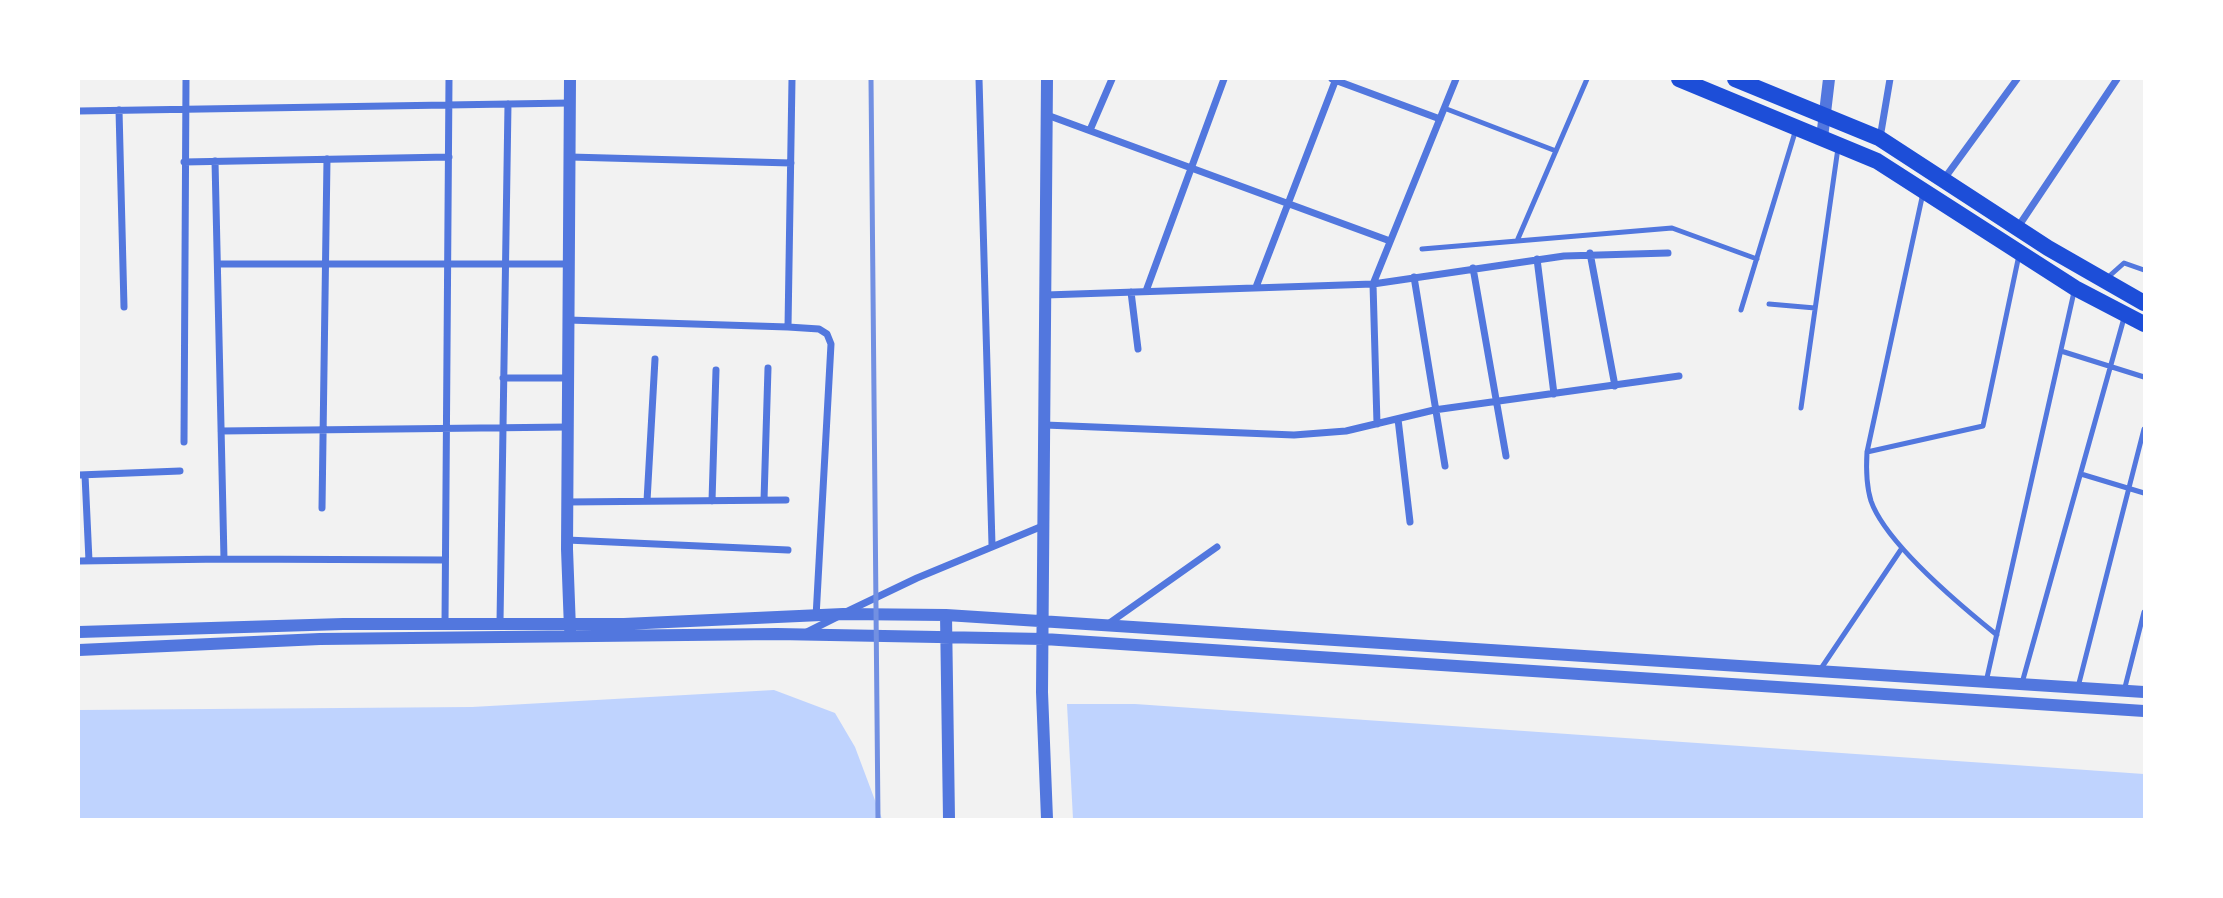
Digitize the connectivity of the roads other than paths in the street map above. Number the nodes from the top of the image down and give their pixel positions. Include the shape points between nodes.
1 (186, 79) edge
2 (449, 79) edge
3 (570, 79) edge
4 (792, 79) edge
5 (979, 79) edge
6 (1047, 79) edge
7 (1112, 79) edge
8 (1224, 79) edge
9 (1334, 79) edge
10 (1456, 79) edge
11 (1587, 79) edge
12 (1679, 79) edge
13 (1735, 79) edge
14 (1829, 79) edge
15 (1890, 79) edge
16 (2017, 79) edge
17 (2117, 79) edge
18 (1701, 83) edge
19 (570, 103) junction
20 (508, 104) junction
21 (449, 105) junction
22 (186, 108) junction
23 (1444, 108) junction
24 (119, 110) junction
25 (79, 111) edge
26 (1047, 114) junction
27 (1825, 114) junction
28 (1440, 119) junction
29 (1797, 128) junction
30 (1090, 130) junction
31 (1822, 138) junction
32 (1880, 138) junction
33 (1839, 145) junction
34 (1556, 151) junction
35 (449, 157) junction
36 (570, 157) junction
37 (327, 159) junction
38 (215, 161) junction
39 (184, 162) junction
40 (791, 163) junction
41 (1190, 167) junction
42 (1944, 179) junction
43 (1923, 190) junction
44 (1288, 204) junction
45 (2018, 228) junction
46 (1517, 241) junction
47 (1390, 242) junction
48 (1422, 249) dead end
49 (2020, 252) junction
50 (1590, 253) junction
51 (1668, 253) dead end
52 (1537, 260) junction
53 (1757, 260) junction
54 (218, 264) junction
55 (326, 264) junction
56 (448, 264) junction
57 (504, 264) junction
58 (569, 264) junction
59 (1473, 268) junction
60 (2144, 270) edge
61 (1414, 277) junction
62 (2104, 281) junction
63 (1373, 284) junction
64 (1256, 287) junction
65 (2075, 288) junction
66 (1146, 291) junction
67 (1131, 292) junction
68 (1046, 295) junction
69 (2144, 303) edge
70 (1769, 304) dead end
71 (124, 307) dead end
72 (1815, 308) junction
73 (1741, 310) dead end
74 (2124, 315) junction
75 (568, 320) junction
76 (2144, 324) edge
77 (788, 327) junction
78 (1138, 349) dead end
79 (2061, 351) junction
80 (654, 359) dead end
81 (2111, 367) junction
82 (768, 369) dead end
83 (716, 370) dead end
84 (1679, 376) dead end
85 (2144, 377) edge
86 (503, 378) junction
87 (568, 378) junction
88 (1615, 386) junction
89 (1554, 394) junction
90 (1496, 401) junction
91 (1801, 408) dead end
92 (1434, 410) junction
93 (1398, 419) junction
94 (1377, 424) junction
95 (1045, 425) junction
96 (568, 427) junction
97 (447, 428) junction
98 (502, 428) junction
99 (2144, 429) edge
100 (323, 430) junction
101 (221, 431) junction
102 (184, 442) dead end
103 (1867, 452) junction
104 (1506, 456) dead end
105 (1446, 466) dead end
106 (180, 471) dead end
107 (2081, 474) junction
108 (82, 475) edge
109 (2129, 489) junction
110 (2144, 493) edge
111 (764, 500) junction
112 (786, 500) dead end
113 (647, 501) junction
114 (712, 501) junction
115 (567, 502) junction
116 (322, 508) dead end
117 (1410, 522) dead end
118 (1045, 525) junction
119 (567, 540) junction
120 (992, 545) junction
121 (1217, 547) dead end
122 (1902, 548) junction
123 (788, 550) dead end
124 (224, 559) junction
125 (445, 560) junction
126 (79, 561) edge
127 (89, 561) junction
128 (2144, 612) edge
129 (843, 614) junction
130 (946, 614) junction
131 (816, 617) junction
132 (1045, 619) junction
133 (500, 622) junction
134 (570, 622) junction
135 (445, 623) junction
136 (1108, 624) junction
137 (79, 632) edge
138 (804, 634) junction
139 (1997, 635) junction
140 (570, 637) junction
141 (945, 637) junction
142 (1044, 639) junction
143 (1434, 646) junction
144 (79, 650) edge
145 (1433, 664) junction
146 (1819, 671) junction
147 (1986, 682) junction
148 (2022, 684) junction
149 (2078, 688) junction
150 (2124, 691) junction
151 (2144, 692) edge
152 (2144, 711) edge
153 (949, 819) edge
154 (1047, 819) edge

1 - 22 street
2 - 21 street
3 - 19 street
4 - 40 street
5 - 120 street
6 - 26 street
7 - 30 street
8 - 41 street
9 - 28 street
9 - 44 street
10 - 23 street
11 - 34 lane
12 - 18 highway
13 - 27 highway
14 - 27 street
15 - 32 street
16 - 42 street
17 - 45 street
18 - 29 highway
19 - 20 street
19 - 36 street
20 - 21 street
20 - 57 street
21 - 22 street
21 - 35 street
22 - 24 street
22 - 39 street
23 - 28 street
23 - 34 lane
24 - 25 street
24 - 71 street
26 - 30 street
26 - 68 street
27 - 31 street
27 - 32 highway
28 - 47 street
29 - 31 highway
29 - 53 lane
30 - 41 street
31 - 33 highway
32 - 42 highway
33 - 43 highway via 1877,161
33 - 72 lane
34 - 46 lane
35 - 37 street
35 - 56 street
36 - 40 street
36 - 58 street
37 - 38 street
37 - 55 street
38 - 39 street
38 - 54 street
39 - 102 street
40 - 77 street
41 - 44 street
41 - 66 street
42 - 45 highway
43 - 49 highway
43 - 103 lane
44 - 47 street
44 - 64 street
45 - 62 highway
46 - 48 lane
46 - 53 lane via 1672,228
47 - 63 street
49 - 65 highway
49 - 103 lane via 1983,426
50 - 51 street
50 - 52 street
50 - 88 street
52 - 59 street
52 - 89 street
53 - 73 lane
54 - 55 street
54 - 101 street
55 - 56 street
55 - 100 street
56 - 57 street
56 - 97 street
57 - 58 street
57 - 86 street
58 - 75 street
59 - 61 street
59 - 90 street
60 - 62 lane via 2124,263
61 - 63 street
61 - 92 street
62 - 69 highway
63 - 64 street
63 - 94 street
64 - 66 street
65 - 74 highway
65 - 79 lane
66 - 67 street
67 - 68 street
67 - 78 street
68 - 95 street
70 - 72 lane
72 - 91 lane
74 - 76 highway
74 - 81 lane
75 - 77 street
75 - 87 street
77 - 131 street via 819,329 831,344
79 - 81 lane
79 - 139 lane
80 - 113 street
81 - 85 lane
81 - 107 lane
82 - 111 street
83 - 114 street
84 - 88 street
86 - 87 street
86 - 98 street
87 - 96 street
88 - 89 street
89 - 90 street
90 - 92 street
90 - 104 street
92 - 93 street
92 - 105 street
93 - 94 street
93 - 117 street
94 - 95 street via 1294,435
95 - 118 street
96 - 98 street
96 - 115 street
97 - 98 street
97 - 100 street
97 - 125 street
98 - 133 street
99 - 109 lane
100 - 101 street
100 - 116 street
101 - 124 street
103 - 122 lane via 1872,503
106 - 108 street
107 - 109 lane
107 - 148 lane
108 - 127 street
109 - 110 lane
109 - 149 lane
111 - 112 street
111 - 114 street
113 - 114 street
113 - 115 street
115 - 119 street
118 - 120 street
118 - 132 street
119 - 123 street
119 - 134 street
120 - 129 street
121 - 136 street
122 - 139 lane
122 - 146 lane
124 - 125 street
124 - 127 street
125 - 135 street
126 - 127 street
128 - 150 lane
129 - 130 street
129 - 131 street
129 - 138 street
130 - 132 street
130 - 141 street
131 - 134 street
132 - 136 street
132 - 142 street
133 - 134 street
133 - 135 street
134 - 140 street
135 - 137 street
136 - 143 street
138 - 140 street
138 - 141 street
139 - 147 lane
140 - 144 street via 320,639
141 - 142 street
141 - 153 street
142 - 145 street
142 - 154 street
143 - 145 street
143 - 146 street
145 - 152 street
146 - 147 street
147 - 148 street
148 - 149 street
149 - 150 street
150 - 151 street

